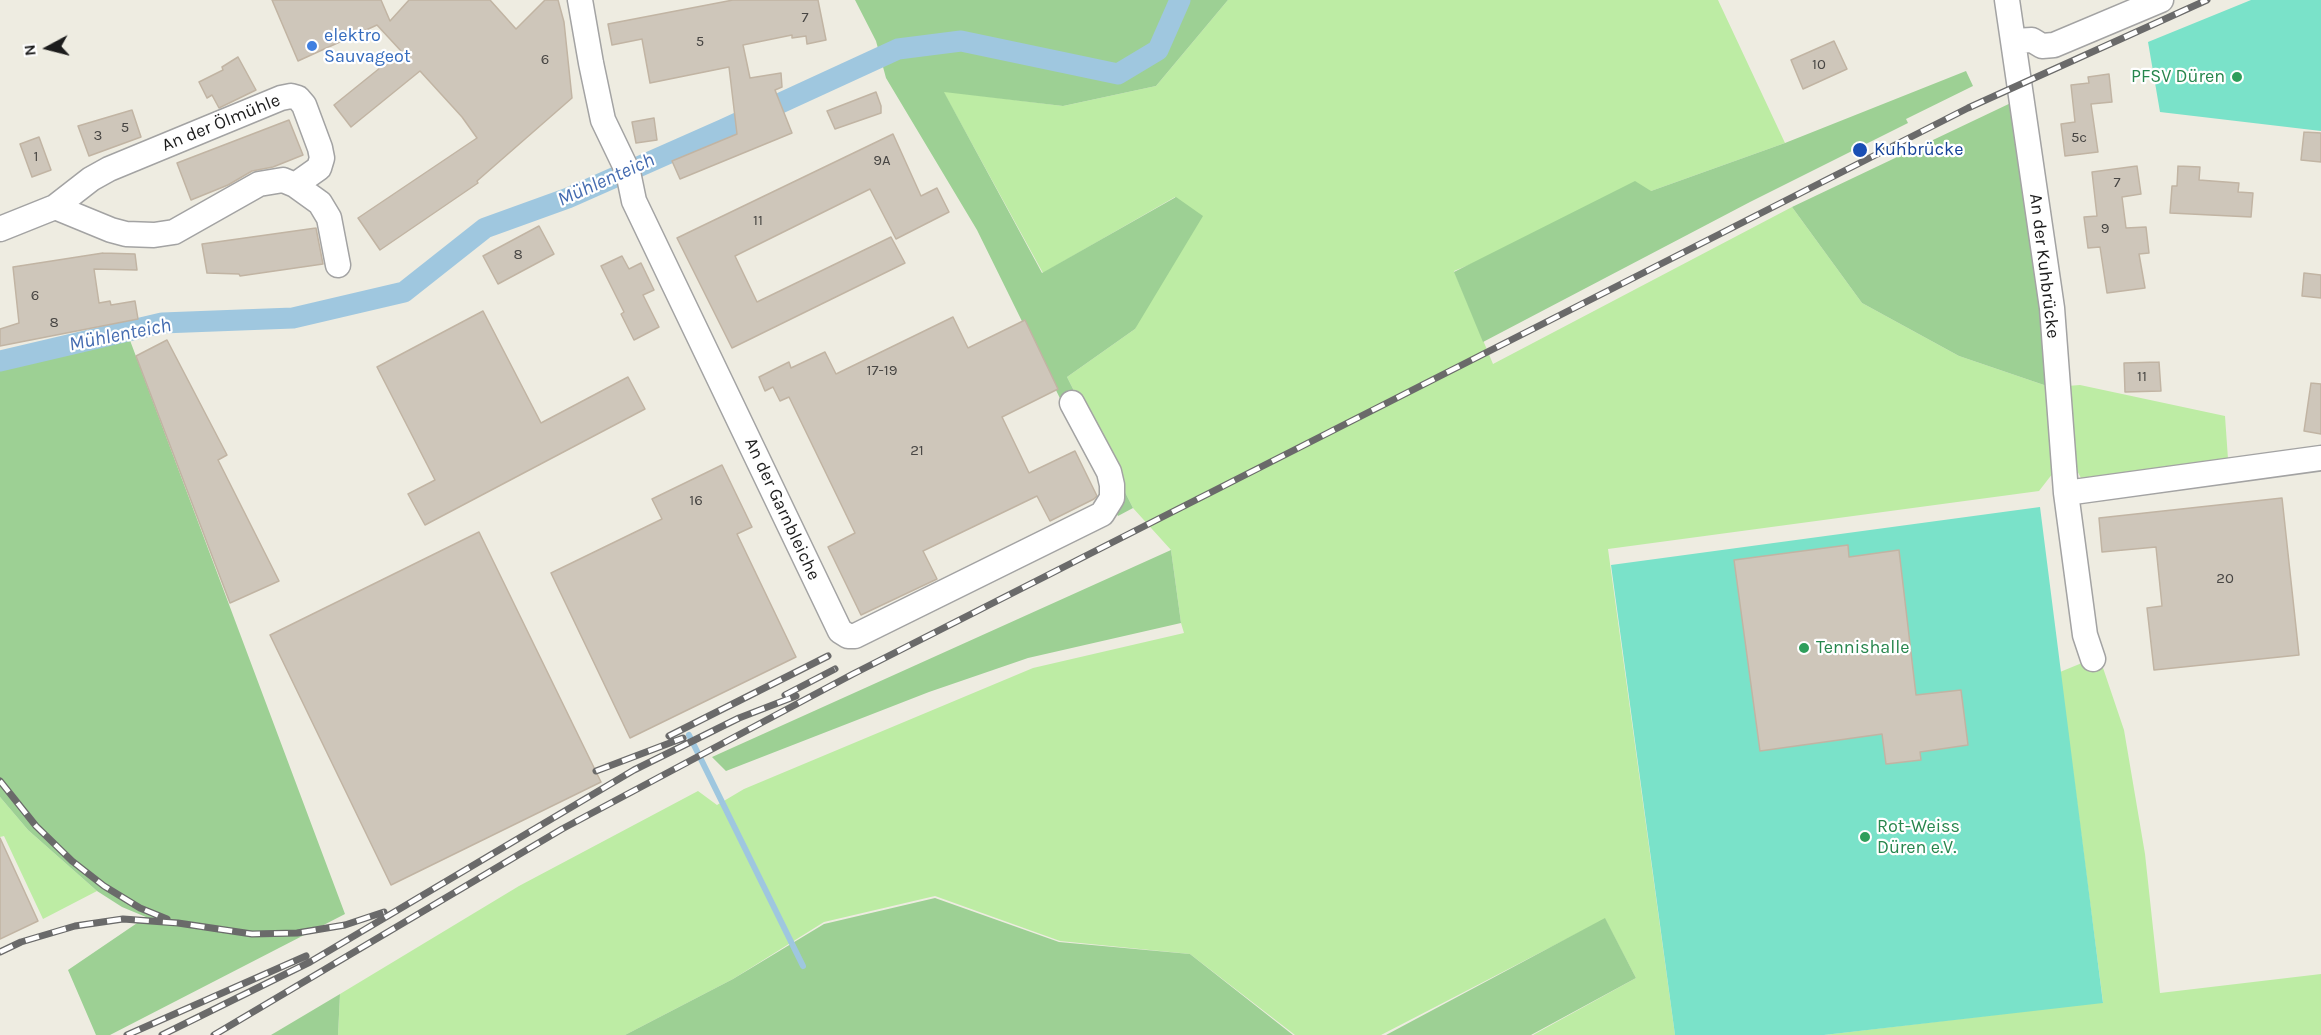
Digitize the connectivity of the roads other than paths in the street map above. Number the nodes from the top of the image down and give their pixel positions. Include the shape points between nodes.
1 (580, 0) edge
2 (2007, 0) edge
3 (2161, 0) edge
4 (2014, 41) junction
5 (295, 185) junction
6 (55, 207) junction
7 (0, 229) edge
8 (338, 265) dead end
9 (1072, 403) dead end
10 (2321, 458) edge
11 (2066, 493) junction
12 (2093, 659) dead end

1 - 9 street, An der Garnbleiche via 603,120 628,172 634,201 840,631 855,636 1102,514 1112,498 1113,485
2 - 4 street, An der Kuhbrücke
3 - 4 street via 2054,45
4 - 11 street, An der Kuhbrücke via 2052,308
5 - 6 street via 283,180 259,184 174,232 154,235 111,230
5 - 6 street, An der Ölmühle via 319,168 322,158 304,105 291,96 109,169
5 - 8 street via 320,203 329,218
6 - 7 street, An der Ölmühle
10 - 11 street
11 - 12 street, An der Kuhbrücke via 2085,635

